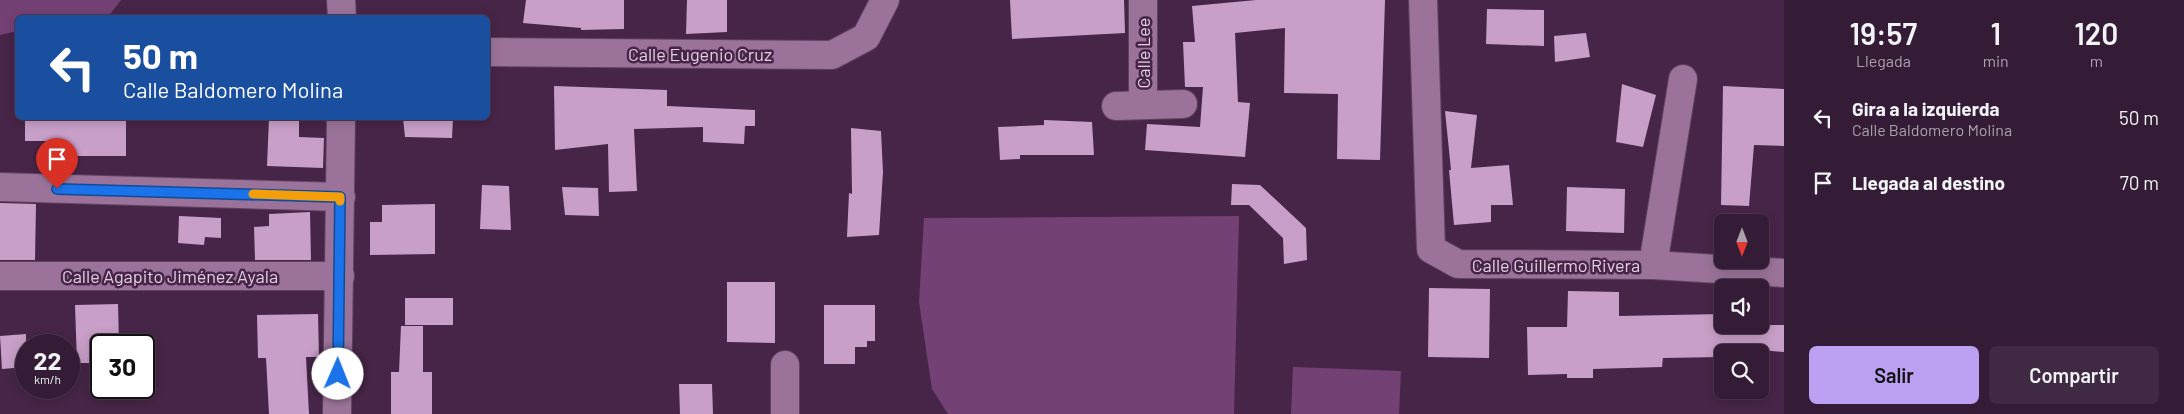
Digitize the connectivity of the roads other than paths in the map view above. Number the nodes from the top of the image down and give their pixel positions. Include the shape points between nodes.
1 (341, 0) edge
2 (885, 0) edge
3 (1143, 0) edge
4 (1424, 0) edge
5 (342, 15) edge
6 (490, 52) edge
7 (1683, 79) dead end
8 (1183, 104) dead end
9 (1143, 105) junction
10 (1116, 106) dead end
11 (341, 120) edge
12 (0, 187) edge
13 (340, 197) junction
14 (1652, 265) junction
15 (1784, 273) edge
16 (0, 276) edge
17 (340, 276) junction
18 (785, 365) dead end
19 (338, 414) edge
20 (784, 414) edge

1 - 5 street
2 - 6 street, Calle Eugenio Cruz via 866,37 832,55
3 - 9 street, Calle Lee
4 - 14 street, Calle Guillermo Rivera via 1431,249 1458,264
7 - 14 street
8 - 9 street
9 - 10 street
11 - 13 street
12 - 13 street
13 - 17 street
14 - 15 street, Calle Guillermo Rivera
16 - 17 street, Calle Agapito Jiménez Ayala
17 - 19 street
18 - 20 street

